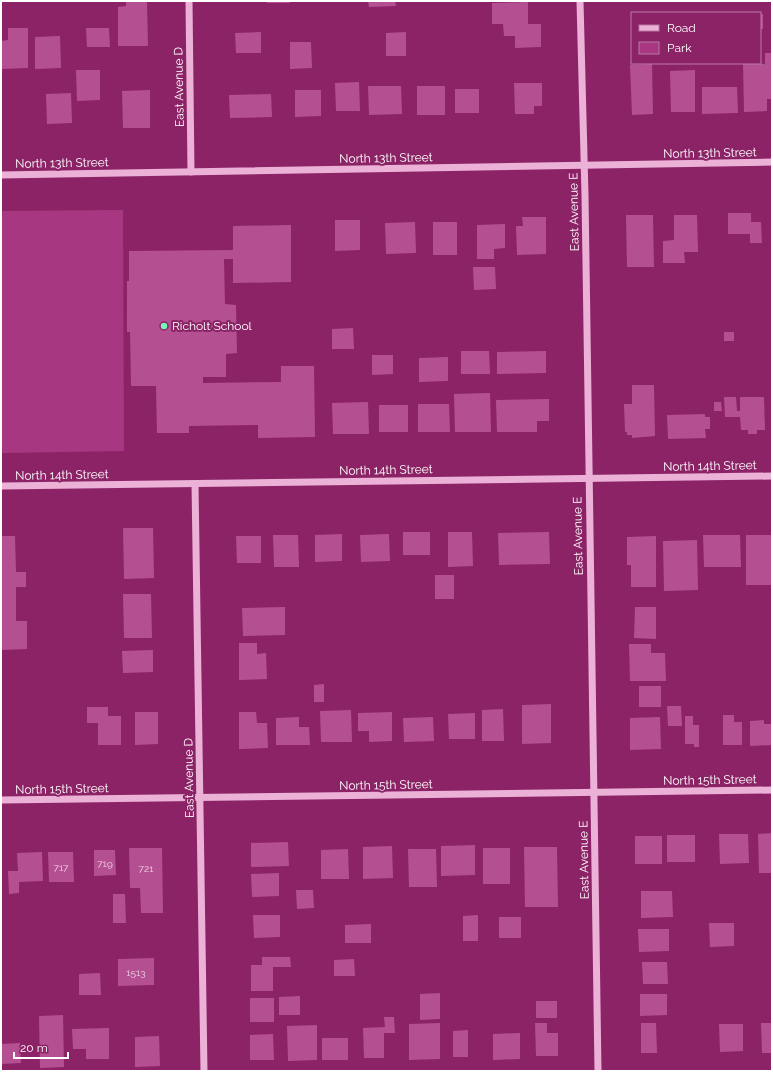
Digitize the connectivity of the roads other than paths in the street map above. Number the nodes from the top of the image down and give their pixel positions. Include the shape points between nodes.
1 (188, 1) edge
2 (580, 1) edge
3 (772, 162) edge
4 (584, 166) junction
5 (191, 172) junction
6 (1, 175) edge
7 (772, 476) edge
8 (588, 478) junction
9 (195, 484) junction
10 (1, 486) edge
11 (772, 790) edge
12 (594, 793) junction
13 (200, 798) junction
14 (1, 800) edge
15 (204, 1071) edge
16 (598, 1071) edge

1 - 5 street, East Avenue D
2 - 4 street, East Avenue E
3 - 4 street, North 13th Street
4 - 5 street, North 13th Street
4 - 8 street, East Avenue E
5 - 6 street, North 13th Street
7 - 8 street, North 14th Street
8 - 9 street, North 14th Street
8 - 12 street, East Avenue E
9 - 10 street, North 14th Street
9 - 13 street, East Avenue D
11 - 12 street, North 15th Street
12 - 13 street, North 15th Street
12 - 16 street, East Avenue E
13 - 14 street, North 15th Street
13 - 15 street, East Avenue D

